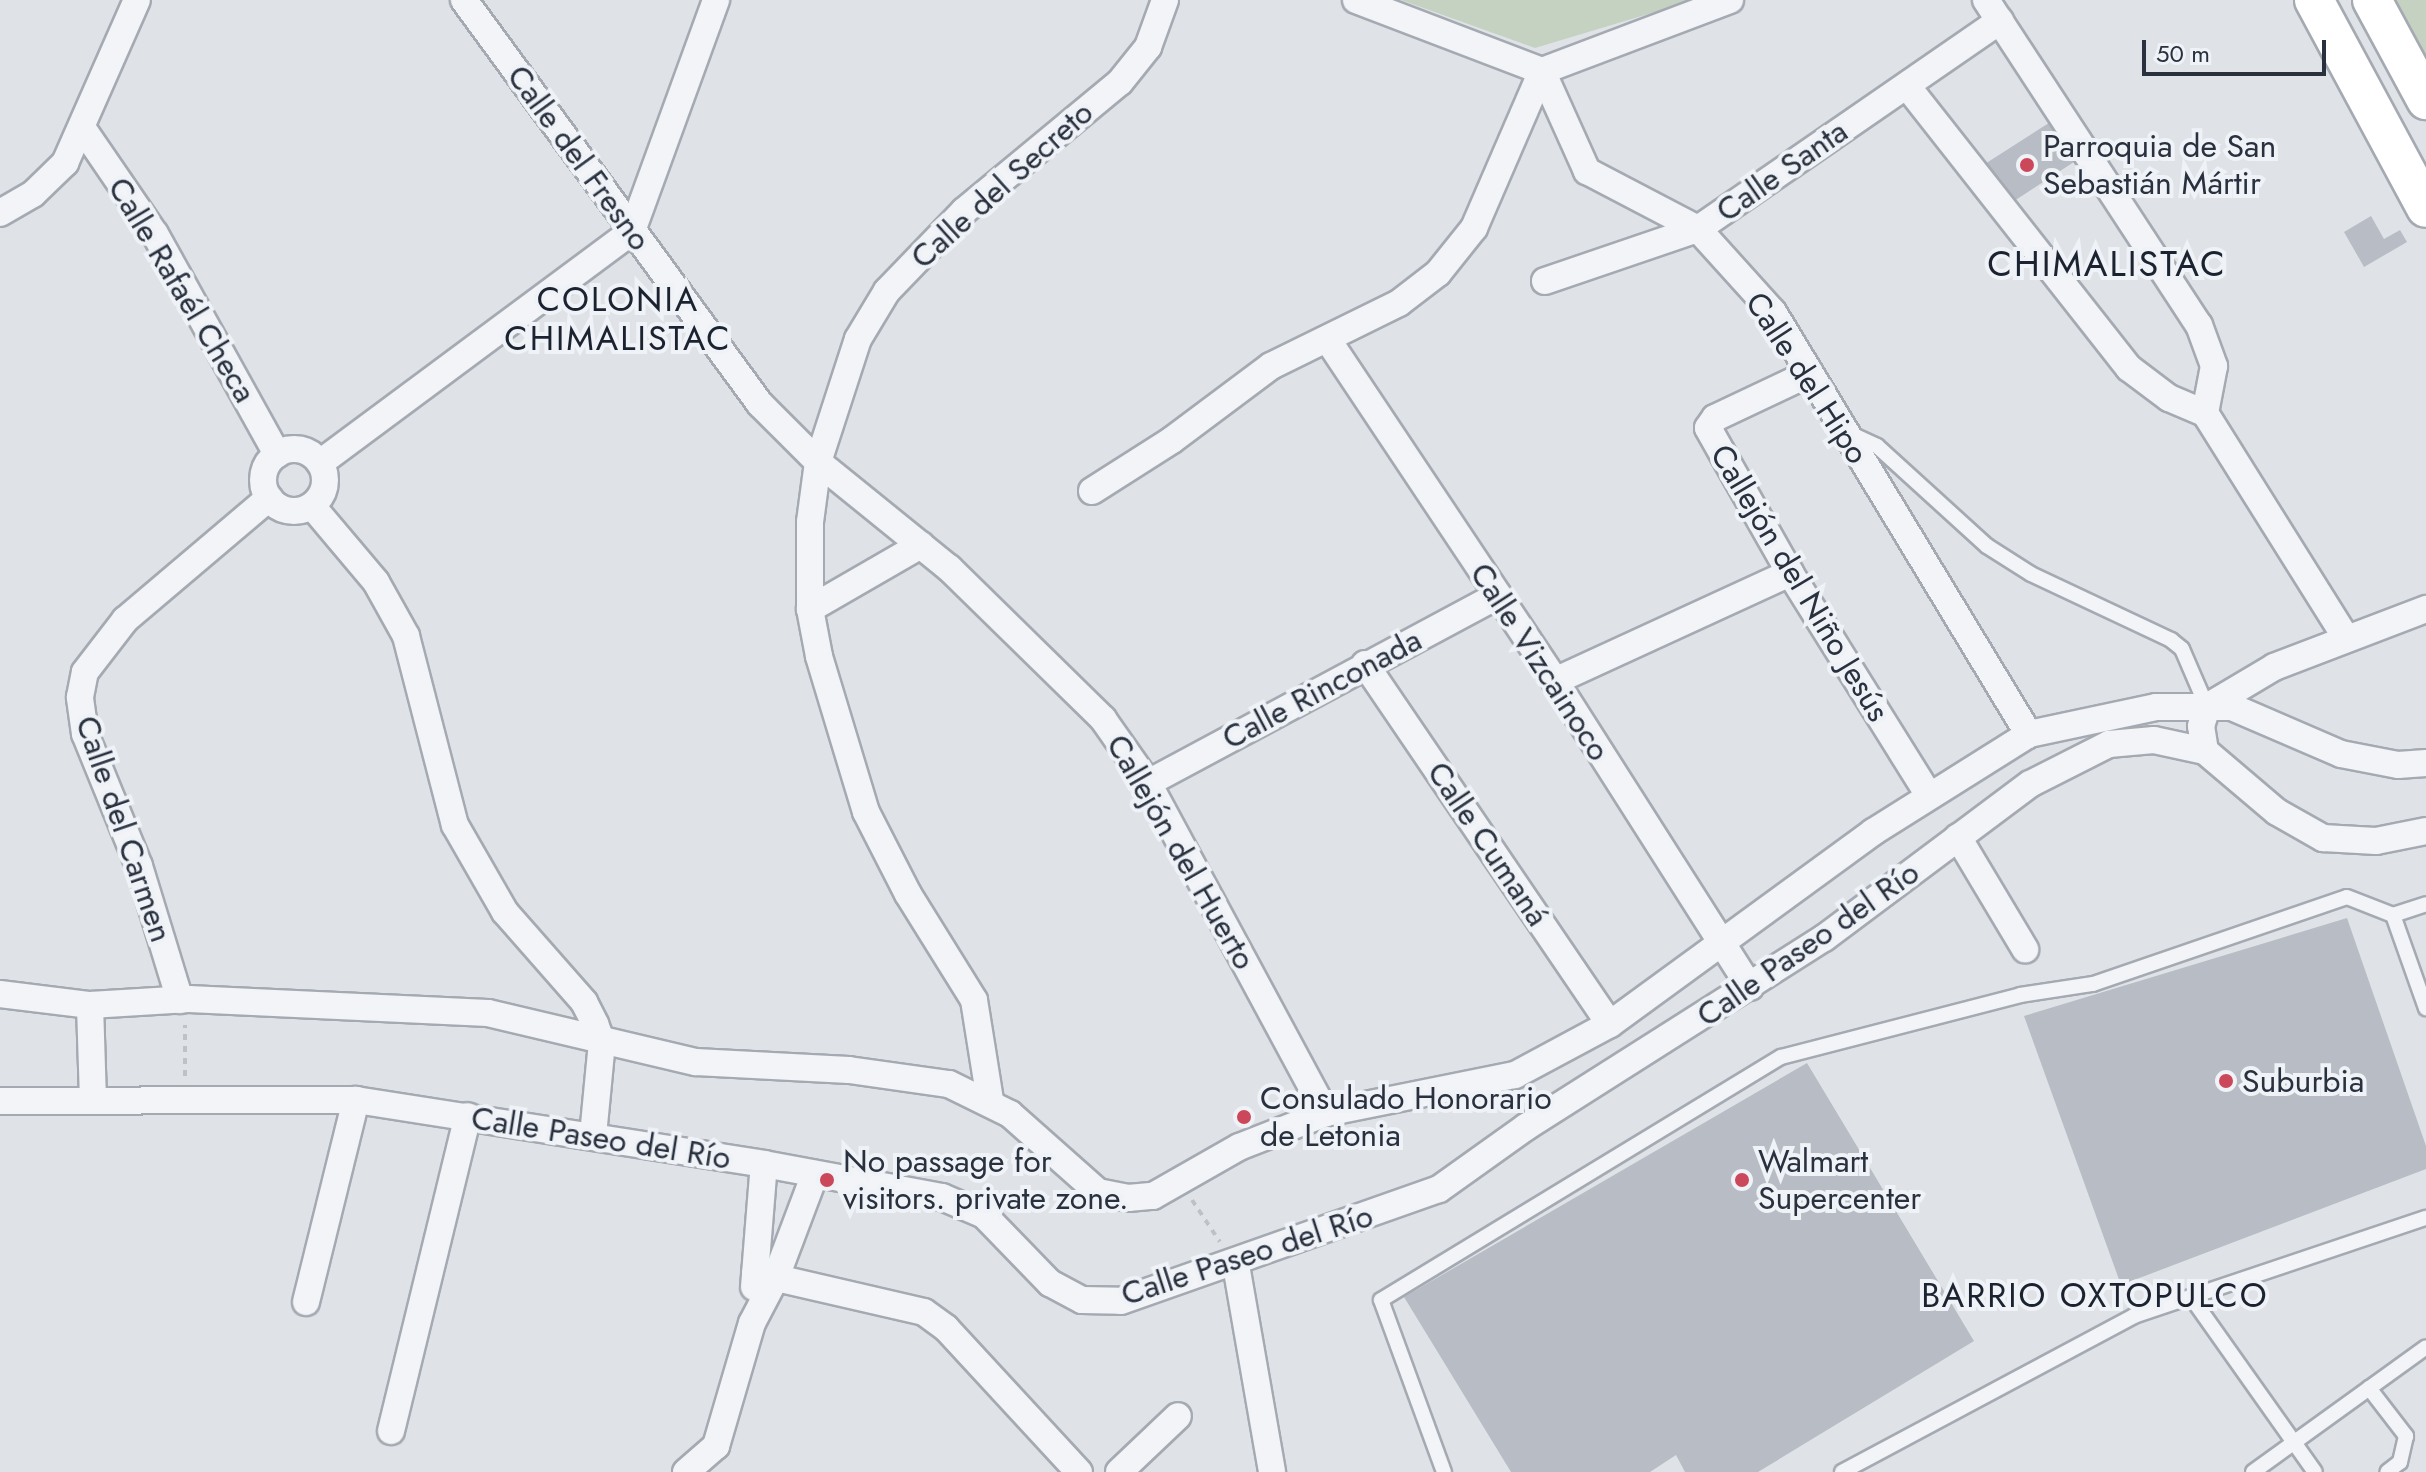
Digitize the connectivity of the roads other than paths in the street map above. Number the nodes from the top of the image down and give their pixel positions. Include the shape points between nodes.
1 (137, 0) edge
2 (464, 0) edge
3 (716, 0) edge
4 (1165, 0) edge
5 (1356, 0) edge
6 (1730, 0) edge
7 (2314, 0) edge
8 (2372, 0) edge
9 (1993, 11) edge
10 (1542, 71) junction
11 (1907, 86) junction
12 (2426, 100) edge
13 (83, 129) junction
14 (2426, 208) edge
15 (0, 213) edge
16 (1698, 229) junction
17 (632, 231) junction
18 (1545, 281) dead end
19 (1328, 340) junction
20 (1808, 374) junction
21 (2205, 413) junction
22 (1843, 431) junction
23 (277, 454) junction
24 (818, 462) junction
25 (320, 463) junction
26 (1092, 491) dead end
27 (269, 498) junction
28 (312, 506) junction
29 (921, 545) junction
30 (1790, 573) junction
31 (1498, 595) junction
32 (810, 609) junction
33 (2426, 609) edge
34 (2345, 636) junction
35 (1365, 664) junction
36 (1555, 681) junction
37 (2207, 707) junction
38 (2029, 734) junction
39 (2205, 751) junction
40 (2426, 763) edge
41 (1148, 783) junction
42 (1928, 794) junction
43 (2426, 831) edge
44 (1958, 837) junction
45 (2426, 904) edge
46 (2393, 915) junction
47 (1721, 947) junction
48 (2025, 949) dead end
49 (1750, 987) junction
50 (0, 994) edge
51 (180, 1000) junction
52 (90, 1005) junction
53 (2426, 1008) edge
54 (1610, 1024) junction
55 (602, 1042) junction
56 (93, 1099) junction
57 (356, 1100) junction
58 (990, 1100) junction
59 (0, 1101) edge
60 (1326, 1113) junction
61 (468, 1116) junction
62 (593, 1136) junction
63 (764, 1164) junction
64 (815, 1174) junction
65 (2426, 1218) edge
66 (1236, 1265) junction
67 (765, 1275) junction
68 (2191, 1297) junction
69 (306, 1302) dead end
70 (2426, 1347) edge
71 (2369, 1388) junction
72 (1178, 1416) dead end
73 (391, 1431) dead end
74 (2294, 1442) junction
75 (686, 1472) edge
76 (1079, 1472) edge
77 (1119, 1472) edge
78 (1272, 1472) edge
79 (1444, 1472) edge
80 (1842, 1472) edge
81 (2253, 1472) edge
82 (2315, 1472) edge
83 (2387, 1472) edge

1 - 13 street via 124,20
2 - 17 street, Calle del Fresno
3 - 17 street
4 - 24 street, Calle del Secreto via 1148,47 1120,82 964,211 887,291 858,339
5 - 10 street
6 - 10 street
7 - 14 main road
8 - 12 main road
9 - 11 street, Calle Santa
9 - 21 street via 2199,325 2214,366
10 - 16 street, Calle del Hipo via 1587,171
10 - 19 street via 1465,239 1438,273 1399,303
11 - 16 street, Calle Santa
11 - 21 street via 2129,368 2169,398
13 - 15 street via 65,163 33,194
13 - 23 street, Calle Rafaél Checa via 155,234
16 - 18 street, Calle Santa
16 - 20 street, Calle del Hipo via 1773,312
17 - 24 street, Calle del Fresno via 760,404
17 - 25 street
19 - 26 street via 1271,366
19 - 31 street, Calle Vizcainoco
20 - 22 street, Calle del Hipo
20 - 30 street, Callejón del Niño Jesús via 1715,418 1708,428
21 - 34 street
22 - 37 lane via 1877,446 1987,546 2031,574 2171,640 2182,649
22 - 38 street, Calle del Hipo
23 - 25 street via 300,450
23 - 27 street via 264,474
24 - 29 street, Callejón del Huerto
24 - 32 street, Calle del Secreto via 810,522
25 - 28 street via 325,486
27 - 28 street via 289,511
27 - 51 street, Calle del Carmen via 125,620 85,672 80,697 85,734 139,866
28 - 55 street via 376,582 406,636 455,825 505,912 584,1002
29 - 32 street
29 - 41 street, Callejón del Huerto via 1103,719
30 - 36 street
30 - 42 street, Callejón del Niño Jesús
31 - 35 street, Calle Rinconada
31 - 36 street, Calle Vizcainoco
32 - 58 street, Calle del Secreto via 866,812 908,894 974,1000
33 - 34 street
34 - 37 street via 2274,667
35 - 41 street, Calle Rinconada
35 - 54 street, Calle Cumaná
36 - 47 street, Calle Vizcainoco
37 - 38 street, Calle Paseo del Río via 2156,707
37 - 39 street via 2201,726
37 - 40 street, Calle Paseo del Río via 2232,707 2341,754 2398,765
38 - 42 street, Calle Paseo del Río
39 - 43 street, Calle Paseo del Río via 2277,812 2323,838 2376,841
39 - 44 street, Calle Paseo del Río via 2154,740 2109,744 2030,784
41 - 60 street, Callejón del Huerto
42 - 47 street, Calle Paseo del Río
44 - 48 street
44 - 49 street, Calle Paseo del Río
45 - 46 lane
46 - 53 lane
46 - 79 lane via 2347,897 2093,984 2020,995 1781,1057 1381,1300
47 - 49 street, Calle Vizcainoco
47 - 54 street, Calle Paseo del Río
49 - 66 street, Calle Paseo del Río via 1526,1127 1439,1189 1399,1207 1291,1238
50 - 52 street, Calle Paseo del Río
51 - 52 street, Calle Paseo del Río
51 - 55 street, Calle Paseo del Río via 488,1013
52 - 56 street
54 - 60 street, Calle Paseo del Río via 1515,1075
55 - 58 street, Calle Paseo del Río via 696,1062 849,1070 949,1084
55 - 62 street
56 - 57 street, Calle Paseo del Río
56 - 59 street, Calle Paseo del Río
57 - 61 street, Calle Paseo del Río
57 - 69 street
58 - 60 street, Calle Paseo del Río via 1098,1192 1128,1198 1153,1196 1239,1147
61 - 62 street, Calle Paseo del Río
61 - 73 street
62 - 63 street, Calle Paseo del Río
63 - 64 street, Calle Paseo del Río
63 - 67 street
64 - 66 street, Calle Paseo del Río via 942,1197 984,1215 1050,1283 1082,1300 1121,1301
64 - 67 street
65 - 68 lane
66 - 78 street
67 - 75 street via 716,1446
67 - 76 street via 924,1312 946,1328
68 - 74 lane
68 - 80 lane via 2099,1331
70 - 71 lane
71 - 74 lane
71 - 83 lane via 2406,1436 2400,1462
72 - 77 street
74 - 81 lane
74 - 82 lane

